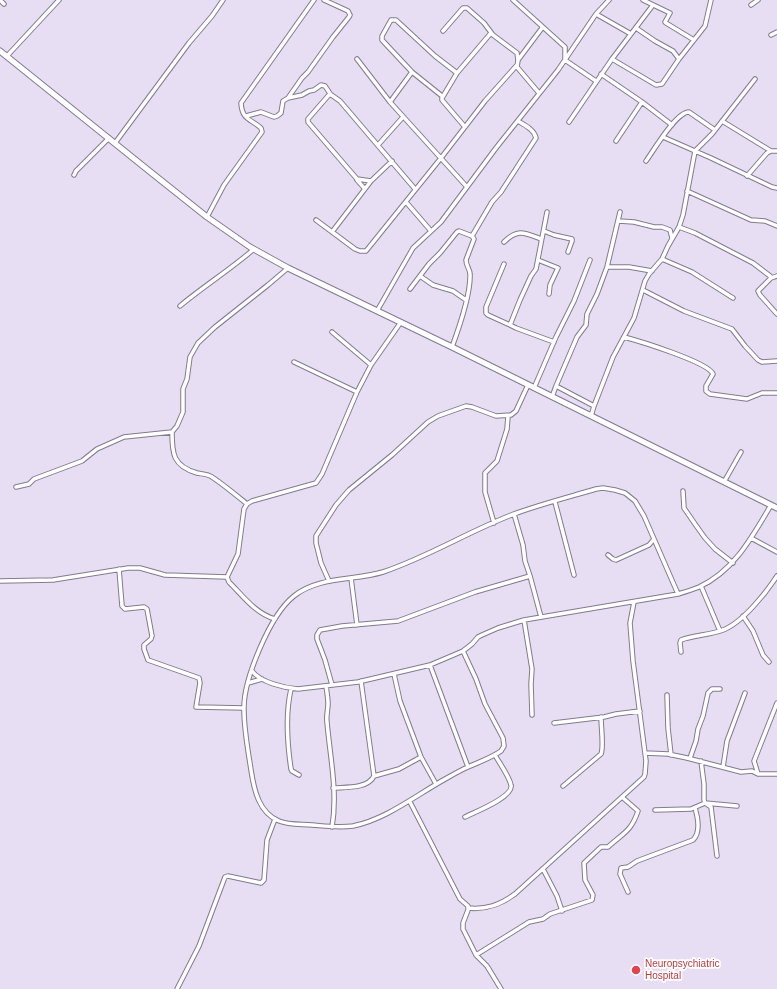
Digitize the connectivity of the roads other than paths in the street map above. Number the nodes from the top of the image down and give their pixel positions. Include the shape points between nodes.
1 (0, 0) edge
2 (59, 0) edge
3 (223, 0) edge
4 (314, 0) edge
5 (324, 0) edge
6 (513, 0) edge
7 (609, 0) edge
8 (643, 0) edge
9 (711, 0) edge
10 (758, 0) edge
11 (4, 4) dead end
12 (653, 5) junction
13 (751, 5) dead end
14 (596, 14) junction
15 (542, 28) junction
16 (636, 28) junction
17 (443, 31) dead end
18 (777, 32) edge
19 (491, 33) junction
20 (631, 34) junction
21 (771, 35) dead end
22 (694, 40) junction
23 (0, 51) edge
24 (7, 56) junction
25 (357, 59) dead end
26 (612, 59) junction
27 (679, 59) junction
28 (518, 60) junction
29 (565, 60) junction
30 (517, 65) junction
31 (412, 72) junction
32 (457, 73) junction
33 (601, 74) junction
34 (755, 79) dead end
35 (596, 81) junction
36 (540, 93) junction
37 (332, 95) junction
38 (442, 96) junction
39 (288, 98) junction
40 (390, 102) junction
41 (642, 102) junction
42 (246, 116) junction
43 (403, 117) junction
44 (518, 120) junction
45 (722, 121) junction
46 (569, 122) dead end
47 (672, 125) junction
48 (465, 127) junction
49 (715, 130) junction
50 (663, 137) junction
51 (108, 138) junction
52 (616, 141) dead end
53 (115, 143) junction
54 (378, 145) junction
55 (695, 151) junction
56 (771, 151) junction
57 (777, 151) edge
58 (441, 158) junction
59 (392, 161) junction
60 (646, 161) dead end
61 (74, 175) dead end
62 (747, 176) junction
63 (357, 179) junction
64 (371, 181) junction
65 (467, 187) junction
66 (777, 188) edge
67 (365, 189) junction
68 (415, 189) junction
69 (687, 191) junction
70 (406, 202) junction
71 (547, 212) dead end
72 (620, 212) dead end
73 (207, 216) junction
74 (316, 220) dead end
75 (619, 222) junction
76 (679, 226) junction
77 (777, 226) edge
78 (431, 231) junction
79 (544, 231) junction
80 (332, 232) junction
81 (472, 236) junction
82 (672, 238) junction
83 (542, 239) junction
84 (504, 242) dead end
85 (254, 249) junction
86 (568, 252) dead end
87 (662, 259) junction
88 (538, 260) junction
89 (590, 260) dead end
90 (504, 264) dead end
91 (607, 267) junction
92 (288, 268) junction
93 (652, 271) junction
94 (420, 276) junction
95 (777, 276) edge
96 (771, 278) junction
97 (410, 289) dead end
98 (643, 290) junction
99 (549, 294) dead end
100 (733, 298) dead end
101 (466, 300) junction
102 (180, 306) dead end
103 (377, 310) junction
104 (777, 314) edge
105 (400, 322) junction
106 (510, 324) junction
107 (332, 332) dead end
108 (624, 337) junction
109 (554, 342) junction
110 (452, 347) junction
111 (777, 361) edge
112 (294, 362) dead end
113 (371, 365) junction
114 (528, 385) junction
115 (556, 386) junction
116 (534, 388) junction
117 (357, 392) junction
118 (777, 393) edge
119 (552, 397) junction
120 (594, 406) junction
121 (508, 416) junction
122 (591, 416) junction
123 (172, 432) junction
124 (741, 452) dead end
125 (724, 482) junction
126 (16, 487) dead end
127 (683, 491) dead end
128 (554, 502) junction
129 (247, 504) junction
130 (771, 505) junction
131 (777, 508) edge
132 (514, 514) junction
133 (494, 523) junction
134 (751, 538) junction
135 (654, 539) junction
136 (649, 544) junction
137 (659, 551) junction
138 (777, 552) edge
139 (608, 555) dead end
140 (733, 563) junction
141 (119, 569) junction
142 (574, 575) dead end
143 (530, 576) junction
144 (777, 576) edge
145 (227, 577) junction
146 (351, 578) junction
147 (0, 581) edge
148 (329, 581) junction
149 (701, 586) junction
150 (678, 594) junction
151 (634, 602) junction
152 (743, 616) junction
153 (541, 617) junction
154 (275, 619) junction
155 (524, 620) junction
156 (357, 625) junction
157 (720, 631) junction
158 (463, 651) junction
159 (681, 652) dead end
160 (769, 662) dead end
161 (430, 664) junction
162 (252, 671) junction
163 (394, 674) junction
164 (262, 679) junction
165 (361, 681) junction
166 (248, 683) junction
167 (332, 685) junction
168 (326, 686) junction
169 (290, 689) junction
170 (720, 689) dead end
171 (745, 693) dead end
172 (667, 695) dead end
173 (777, 703) edge
174 (244, 708) junction
175 (640, 711) junction
176 (532, 715) dead end
177 (601, 717) junction
178 (554, 723) dead end
179 (645, 754) junction
180 (495, 755) junction
181 (671, 755) junction
182 (421, 757) junction
183 (690, 758) junction
184 (702, 761) junction
185 (468, 767) junction
186 (724, 767) junction
187 (758, 774) junction
188 (777, 774) edge
189 (300, 775) dead end
190 (374, 776) junction
191 (436, 784) junction
192 (563, 786) dead end
193 (333, 788) junction
194 (622, 797) junction
195 (410, 802) junction
196 (705, 803) junction
197 (737, 806) dead end
198 (695, 808) junction
199 (655, 810) dead end
200 (465, 817) dead end
201 (275, 819) junction
202 (332, 827) junction
203 (717, 856) dead end
204 (543, 869) junction
205 (628, 892) dead end
206 (468, 908) junction
207 (562, 911) junction
208 (476, 955) junction
209 (177, 989) edge
210 (501, 989) edge

1 - 11 street
2 - 24 street
3 - 53 street
4 - 42 street via 243,98 241,105
5 - 39 street via 348,11 349,17
6 - 15 street
7 - 14 street
8 - 12 street
9 - 22 street via 705,26
10 - 13 street
12 - 16 street
12 - 22 street via 670,13 666,23
14 - 20 street
14 - 29 street
15 - 28 street
15 - 29 street via 565,47
16 - 20 street
16 - 27 street via 673,51
17 - 19 street via 465,7
18 - 21 street
19 - 28 street via 515,52
19 - 32 street
20 - 26 street
22 - 27 street
23 - 24 main road
24 - 51 main road
25 - 40 street
26 - 27 street via 656,85 662,84
26 - 33 street
28 - 30 street
29 - 35 street
29 - 36 street
30 - 36 street via 516,67
30 - 48 street
31 - 32 street via 382,40 391,20 396,20
31 - 38 street
31 - 40 street
32 - 38 street
33 - 35 street
33 - 41 street
34 - 45 street
35 - 46 street
36 - 44 street
37 - 39 street via 322,84 302,95
37 - 54 street
37 - 63 street via 328,96 307,120
38 - 48 street via 442,100
39 - 42 street via 283,101 281,113 277,116 261,112
40 - 43 street
41 - 47 street
41 - 52 street
42 - 73 street via 261,128 262,132 224,185
43 - 54 street
43 - 58 street
44 - 65 street
44 - 81 street via 532,130 535,135 534,142 492,202
45 - 49 street
45 - 56 street
47 - 49 street via 684,113 689,112
47 - 50 street
48 - 58 street
49 - 55 street
50 - 55 street
50 - 60 street
51 - 53 main road
51 - 61 street
53 - 73 main road
54 - 59 street
55 - 62 street
55 - 69 street
56 - 57 street
56 - 62 street
58 - 65 street
58 - 68 street
59 - 64 street
59 - 68 street
62 - 66 street
63 - 64 street
63 - 67 street
64 - 67 street
65 - 78 street via 441,222
67 - 80 street
68 - 70 street
69 - 76 street
69 - 77 street via 751,220
70 - 78 street
70 - 80 street via 366,251 360,252
71 - 79 street
72 - 75 street
73 - 85 main road
74 - 80 street
75 - 82 street via 662,226 670,230
75 - 91 street
76 - 82 street
76 - 96 street via 753,263
78 - 103 street via 413,248
79 - 83 street
79 - 86 street via 572,239
81 - 94 street via 456,232
81 - 101 street via 474,239 466,260 470,275
82 - 87 street
83 - 84 street via 517,233
83 - 88 street
85 - 92 main road
85 - 102 street
87 - 93 street
87 - 100 street via 692,272
88 - 99 street via 558,268
88 - 106 street
89 - 109 street
90 - 106 street via 485,311 488,315
91 - 93 street
91 - 115 street via 587,314 586,326 577,337
92 - 103 main road
92 - 123 street via 215,326 198,343 190,357 183,389 183,412
93 - 98 street via 645,281
94 - 97 street
94 - 101 street
95 - 96 street
96 - 104 street via 758,293
98 - 108 street via 634,318
98 - 111 street via 684,311 732,329 758,360
101 - 110 street
103 - 105 main road
105 - 110 main road
105 - 113 street
106 - 109 street
107 - 113 street
108 - 118 street via 676,353 711,370 713,375 706,386 706,391 710,394 747,399 762,393
108 - 120 street via 613,356
109 - 116 street
110 - 114 main road
112 - 117 street
113 - 117 street
114 - 116 main road
114 - 121 street via 516,411
115 - 119 street
115 - 120 street
116 - 119 main road
117 - 129 street via 316,483
119 - 122 main road
120 - 122 street
121 - 133 street via 507,429 497,460 485,473 485,492
121 - 148 street via 496,416 466,406 438,416 356,483 336,505 316,536 321,563
122 - 125 main road
123 - 126 street via 124,437 97,449 82,461
123 - 129 street via 172,452 176,460 184,467 211,476
124 - 125 street
125 - 130 main road
127 - 140 street via 684,508 695,524 715,549
128 - 132 street
128 - 135 street via 596,489 625,493 635,501
128 - 142 street
129 - 145 street via 244,509 238,554
130 - 131 main road
130 - 134 street
132 - 133 street
132 - 143 street
133 - 146 street via 410,561 377,573
134 - 138 street
134 - 140 street
135 - 136 street
135 - 137 street
136 - 137 street
136 - 139 street via 616,560
137 - 150 street
140 - 149 street
141 - 145 street via 140,568 165,575
141 - 147 street via 53,580
141 - 174 street via 122,606 126,609 144,606 147,609 152,636 144,645 148,660 199,678 196,707
143 - 153 street
143 - 156 street via 475,592 398,621
144 - 152 street
145 - 154 street via 254,608
146 - 148 street
146 - 156 street
148 - 154 street via 294,595
149 - 150 street
149 - 157 street
150 - 151 street
151 - 153 street
151 - 175 street via 630,623
152 - 157 street
152 - 160 street
153 - 155 street
154 - 162 street
155 - 158 street via 478,637
155 - 176 street via 532,669
156 - 167 street via 324,628 318,632 319,644
157 - 159 street via 681,640
158 - 161 street
158 - 180 street via 504,742 503,749
161 - 163 street
161 - 185 street
162 - 164 street
162 - 166 street
163 - 165 street
163 - 182 street via 400,701
164 - 166 street
164 - 169 street
165 - 167 street
165 - 190 street
166 - 174 street
167 - 168 street
168 - 169 street
168 - 193 street
169 - 189 street via 288,747 292,771
170 - 183 street via 712,689 708,693
171 - 186 street via 727,741
172 - 181 street
173 - 187 street via 754,761
174 - 201 street via 246,743 257,795 262,807
175 - 177 street
175 - 179 street
177 - 178 street
177 - 192 street via 601,754
179 - 181 street
179 - 194 street via 644,777
180 - 185 street
180 - 200 street via 510,781 511,791 503,799
181 - 183 street
182 - 190 street via 399,769
182 - 191 street
183 - 184 street
184 - 186 street
184 - 196 street
185 - 191 street
186 - 187 street
187 - 188 street
190 - 193 street via 366,784
191 - 195 street
193 - 202 street via 335,809
194 - 204 street
194 - 207 street via 638,811 634,824 625,834 608,847 602,847 584,863 584,877 593,894 592,900
195 - 202 street via 365,822 352,826
195 - 206 street via 460,899
196 - 197 street
196 - 198 street
196 - 203 street via 711,807
198 - 199 street
198 - 205 street via 698,833 693,840 621,868 620,874
201 - 202 street
201 - 209 street via 267,840 264,880 261,882 225,877 199,946
204 - 206 street via 501,903 486,909
204 - 207 street
206 - 208 street via 462,927
207 - 208 street via 529,922
208 - 210 street via 487,966

